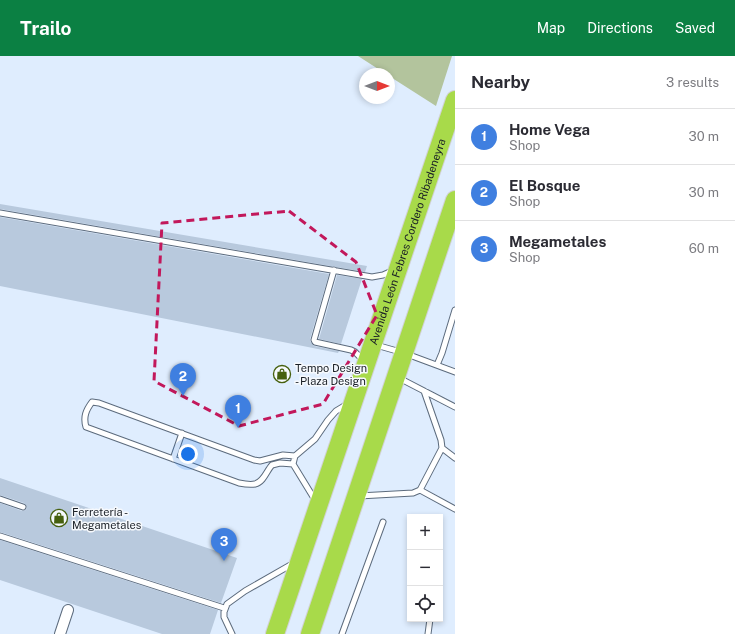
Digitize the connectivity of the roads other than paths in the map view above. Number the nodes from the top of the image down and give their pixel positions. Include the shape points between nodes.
1 (455, 100) edge
2 (455, 200) edge
3 (0, 213) edge
4 (399, 268) junction
5 (334, 270) junction
6 (455, 310) edge
7 (373, 344) junction
8 (404, 353) junction
9 (366, 364) junction
10 (437, 365) junction
11 (455, 372) edge
12 (396, 376) junction
13 (424, 391) junction
14 (354, 400) junction
15 (455, 407) edge
16 (182, 433) junction
17 (442, 448) junction
18 (295, 456) junction
19 (455, 458) edge
20 (173, 459) junction
21 (267, 460) junction
22 (293, 464) junction
23 (270, 468) junction
24 (420, 490) junction
25 (356, 496) junction
26 (0, 499) edge
27 (318, 506) junction
28 (23, 507) dead end
29 (455, 508) edge
30 (383, 522) dead end
31 (0, 536) edge
32 (300, 559) junction
33 (224, 608) junction
34 (68, 610) dead end
35 (430, 622) edge
36 (60, 634) edge
37 (232, 634) edge
38 (275, 634) edge
39 (310, 634) edge
40 (342, 634) edge
41 (428, 634) edge

1 - 4 highway, Avenida León Febres Cordero Ribadeneyra
2 - 8 highway
3 - 5 lane
4 - 5 lane via 372,277
4 - 7 highway, Avenida León Febres Cordero Ribadeneyra
5 - 9 lane via 314,340 351,350
6 - 10 lane
7 - 8 lane
7 - 9 highway, Avenida León Febres Cordero Ribadeneyra
8 - 10 lane
8 - 12 highway
9 - 14 highway, Avenida León Febres Cordero Ribadeneyra
10 - 11 lane
12 - 13 lane
12 - 25 highway
13 - 15 lane
13 - 17 lane
14 - 18 lane via 336,411 315,439
14 - 27 highway, Avenida León Febres Cordero Ribadeneyra
16 - 20 lane
16 - 20 lane via 99,403 92,402 88,408 84,420 86,427
16 - 21 lane via 254,460
17 - 19 lane
17 - 24 lane
18 - 21 lane via 283,455
18 - 22 lane
20 - 23 lane via 239,483 258,484
21 - 23 lane
22 - 23 lane via 280,463
22 - 27 lane
24 - 25 lane via 413,493
24 - 29 lane
25 - 39 highway
26 - 28 lane
27 - 32 highway, Avenida León Febres Cordero Ribadeneyra
30 - 40 lane
31 - 33 lane
32 - 33 lane via 231,601
32 - 38 highway, Avenida León Febres Cordero Ribadeneyra
33 - 37 lane via 224,617
34 - 36 street
35 - 41 lane

